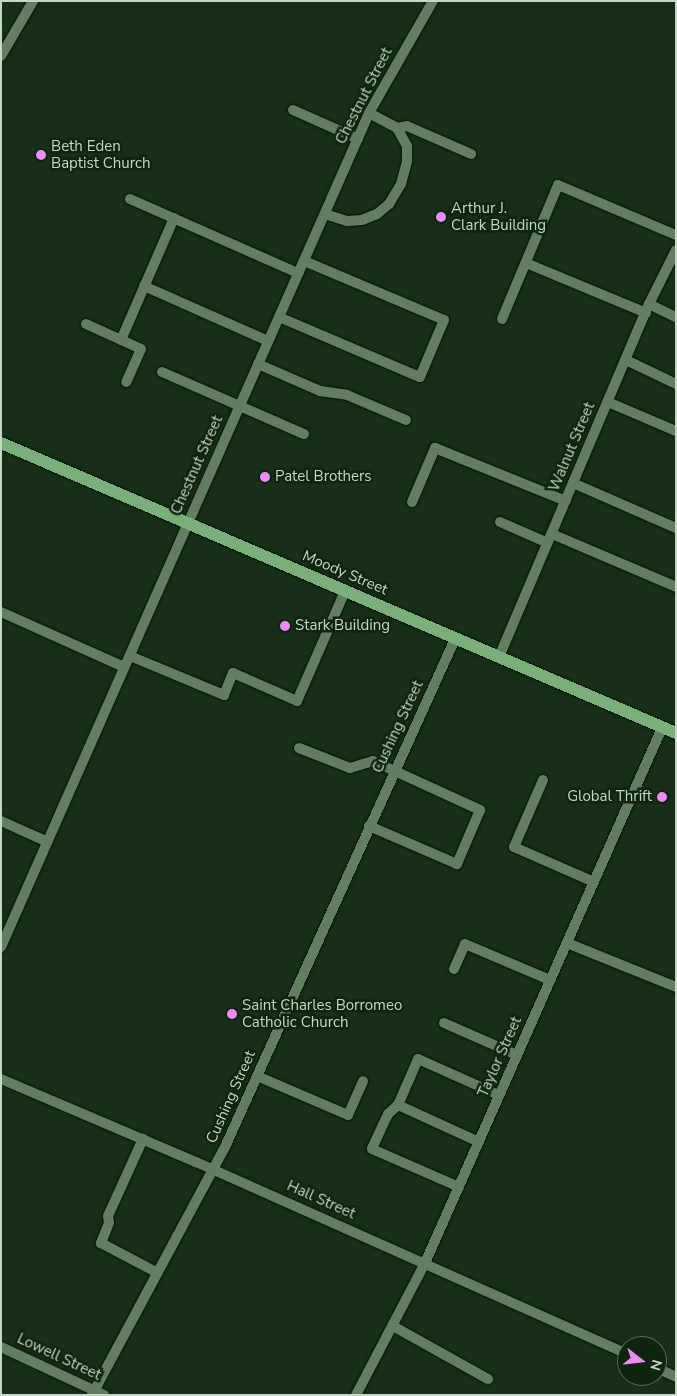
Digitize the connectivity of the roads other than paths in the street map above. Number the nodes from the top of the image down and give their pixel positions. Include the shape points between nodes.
1 (33, 1) edge
2 (433, 1) edge
3 (1, 56) edge
4 (292, 110) dead end
5 (370, 114) junction
6 (397, 128) junction
7 (358, 139) junction
8 (471, 154) dead end
9 (130, 198) dead end
10 (325, 214) junction
11 (174, 218) junction
12 (676, 235) edge
13 (676, 250) edge
14 (304, 261) junction
15 (526, 262) junction
16 (298, 273) junction
17 (144, 286) junction
18 (647, 308) junction
19 (278, 317) junction
20 (676, 317) edge
21 (502, 319) dead end
22 (86, 324) dead end
23 (120, 340) junction
24 (268, 341) junction
25 (626, 360) junction
26 (258, 364) junction
27 (162, 372) dead end
28 (126, 382) dead end
29 (676, 384) edge
30 (608, 402) junction
31 (239, 406) junction
32 (406, 420) dead end
33 (676, 431) edge
34 (304, 434) dead end
35 (1, 444) edge
36 (573, 483) junction
37 (566, 501) junction
38 (412, 502) dead end
39 (500, 522) dead end
40 (188, 524) junction
41 (676, 528) edge
42 (550, 539) junction
43 (676, 587) edge
44 (344, 591) junction
45 (1, 612) edge
46 (455, 639) junction
47 (130, 656) junction
48 (499, 657) junction
49 (124, 667) junction
50 (662, 728) junction
51 (676, 733) edge
52 (299, 748) dead end
53 (394, 772) junction
54 (543, 780) dead end
55 (1, 821) edge
56 (369, 826) junction
57 (48, 842) junction
58 (594, 882) junction
59 (567, 943) junction
60 (1, 947) edge
61 (454, 969) dead end
62 (550, 980) junction
63 (676, 987) edge
64 (444, 1023) dead end
65 (517, 1055) junction
66 (257, 1076) junction
67 (1, 1079) edge
68 (363, 1080) dead end
69 (499, 1095) junction
70 (398, 1105) junction
71 (143, 1139) junction
72 (479, 1142) junction
73 (214, 1169) junction
74 (459, 1187) junction
75 (425, 1263) junction
76 (158, 1273) junction
77 (393, 1326) junction
78 (1, 1347) edge
79 (617, 1349) edge
80 (488, 1379) dead end
81 (97, 1393) edge
82 (356, 1395) edge

1 - 3 street
2 - 5 street, Chestnut Street
4 - 7 street
5 - 6 street
5 - 7 street, Chestnut Street
6 - 8 street via 407,126
6 - 10 street via 407,146 407,161 401,184 389,204 362,220 347,221
7 - 10 street, Chestnut Street
9 - 11 street
10 - 14 street, Chestnut Street
11 - 16 street
11 - 17 street
12 - 15 street via 558,185
13 - 18 street, Walnut Street
14 - 16 street, Chestnut Street
14 - 19 street via 444,320 420,377
15 - 18 street
15 - 21 street
16 - 19 street, Chestnut Street
17 - 23 street
17 - 24 street
18 - 20 street
18 - 25 street, Walnut Street
19 - 24 street, Chestnut Street
22 - 23 street
23 - 28 street via 141,349
24 - 26 street, Chestnut Street
25 - 29 street
25 - 30 street, Walnut Street
26 - 31 street, Chestnut Street
26 - 32 street via 320,391 347,395
27 - 31 street
30 - 33 street
30 - 36 street, Walnut Street
31 - 34 street
31 - 40 street, Chestnut Street
35 - 40 main road, Moody Street
36 - 37 street, Walnut Street
36 - 41 street
37 - 38 street via 435,448
37 - 42 street, Walnut Street
39 - 42 street
40 - 44 main road, Moody Street
40 - 47 street, Chestnut Street
42 - 43 street
42 - 48 street, Walnut Street
44 - 46 main road, Moody Street
44 - 47 street via 297,701 233,674 224,695
45 - 49 street
46 - 48 main road, Moody Street
46 - 53 street, Cushing Street
47 - 49 street, Chestnut Street
48 - 50 main road, Moody Street
49 - 57 street, Chestnut Street
50 - 51 main road, Moody Street
50 - 58 street, Taylor Street
52 - 53 street via 350,768 373,761
53 - 56 street, Cushing Street
53 - 56 street via 480,810 457,864
54 - 58 street via 514,848
55 - 57 street
56 - 66 street, Cushing Street
57 - 60 street, Chestnut Street
58 - 59 street, Taylor Street
59 - 62 street, Taylor Street
59 - 63 street
61 - 62 street via 465,944
62 - 65 street, Taylor Street
64 - 65 street
65 - 69 street, Taylor Street
66 - 68 street via 348,1115
66 - 73 street, Cushing Street
67 - 71 street, Hall Street
69 - 70 street via 418,1059
69 - 72 street, Taylor Street
70 - 72 street
70 - 74 street via 388,1114 372,1149
71 - 73 street, Hall Street
71 - 76 street via 108,1216 109,1223 101,1242
72 - 74 street, Taylor Street
73 - 75 street, Hall Street
73 - 76 street, Cushing Street
74 - 75 street, Taylor Street
75 - 77 street, Taylor Street
75 - 79 street, Hall Street
76 - 81 street, Cushing Street
77 - 80 street
77 - 82 street, Taylor Street
78 - 81 street, Lowell Street

